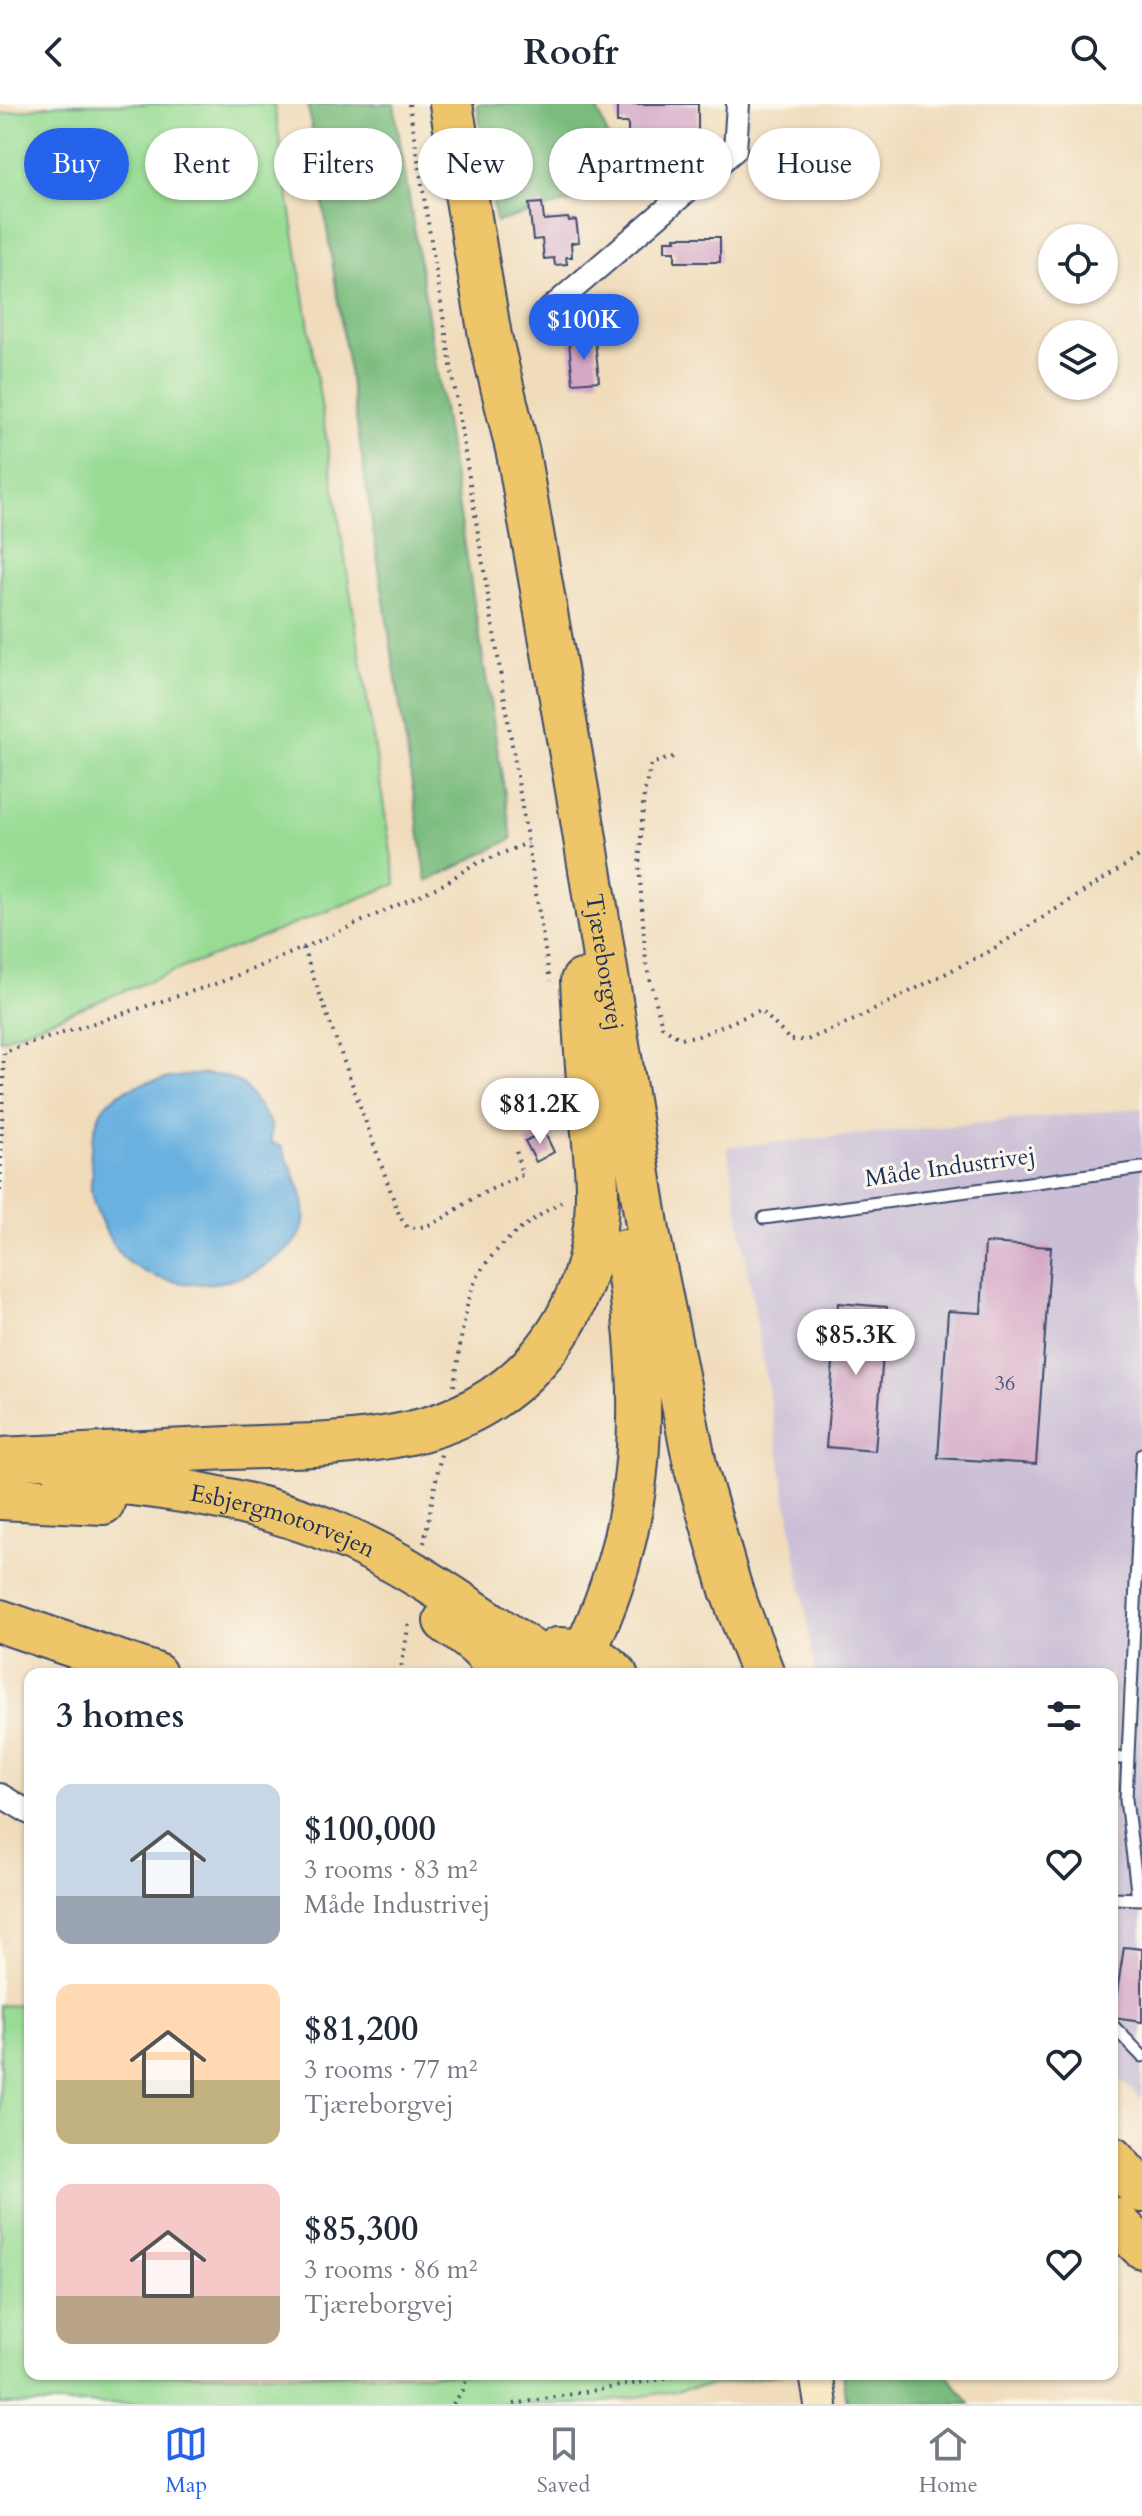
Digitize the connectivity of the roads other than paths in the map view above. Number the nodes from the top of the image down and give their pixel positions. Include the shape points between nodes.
1 (451, 104) edge
2 (738, 104) edge
3 (550, 309) dead end
4 (490, 336) junction
5 (566, 983) junction
6 (1142, 1168) edge
7 (764, 1218) dead end
8 (649, 1237) junction
9 (1142, 1454) edge
10 (0, 1459) edge
11 (0, 1474) edge
12 (0, 1498) edge
13 (0, 1621) edge
14 (597, 1663) edge
15 (522, 1664) edge
16 (137, 1668) edge
17 (496, 1668) edge
18 (761, 1668) edge
19 (1118, 1758) edge
20 (1128, 1758) junction
21 (0, 1795) edge
22 (24, 1809) edge
23 (1118, 1898) edge
24 (1140, 1899) edge
25 (1118, 2031) edge
26 (1142, 2056) edge
27 (1118, 2165) edge
28 (1118, 2182) edge
29 (1142, 2191) edge
30 (1142, 2203) edge
31 (1118, 2224) edge
32 (1142, 2247) edge
33 (817, 2380) edge
34 (821, 2404) edge

1 - 4 highway, Tjæreborgvej
2 - 3 street via 735,150
4 - 5 highway, Tjæreborgvej via 497,459
4 - 8 highway, Tjæreborgvej via 521,469
5 - 10 highway via 586,1059 598,1189 595,1231 577,1300 562,1328 509,1388 438,1425 371,1440
5 - 14 highway via 630,1285 640,1371 634,1498
6 - 7 lane, Måde Industrivej
8 - 14 highway via 660,1373 652,1518 639,1569
8 - 18 highway, Tjæreborgvej via 696,1469 731,1590
9 - 20 lane
11 - 15 highway, Esbjergmotorvejen via 188,1490 333,1532 433,1585
12 - 17 highway, Esbjergmotorvejen via 78,1500 189,1514 304,1546 402,1594 474,1643
13 - 16 highway
14 - 15 highway via 568,1649
19 - 20 lane
20 - 24 lane via 1126,1799
21 - 22 street
23 - 24 lane
25 - 26 lane
27 - 29 highway
28 - 30 highway
31 - 32 highway
33 - 34 street

